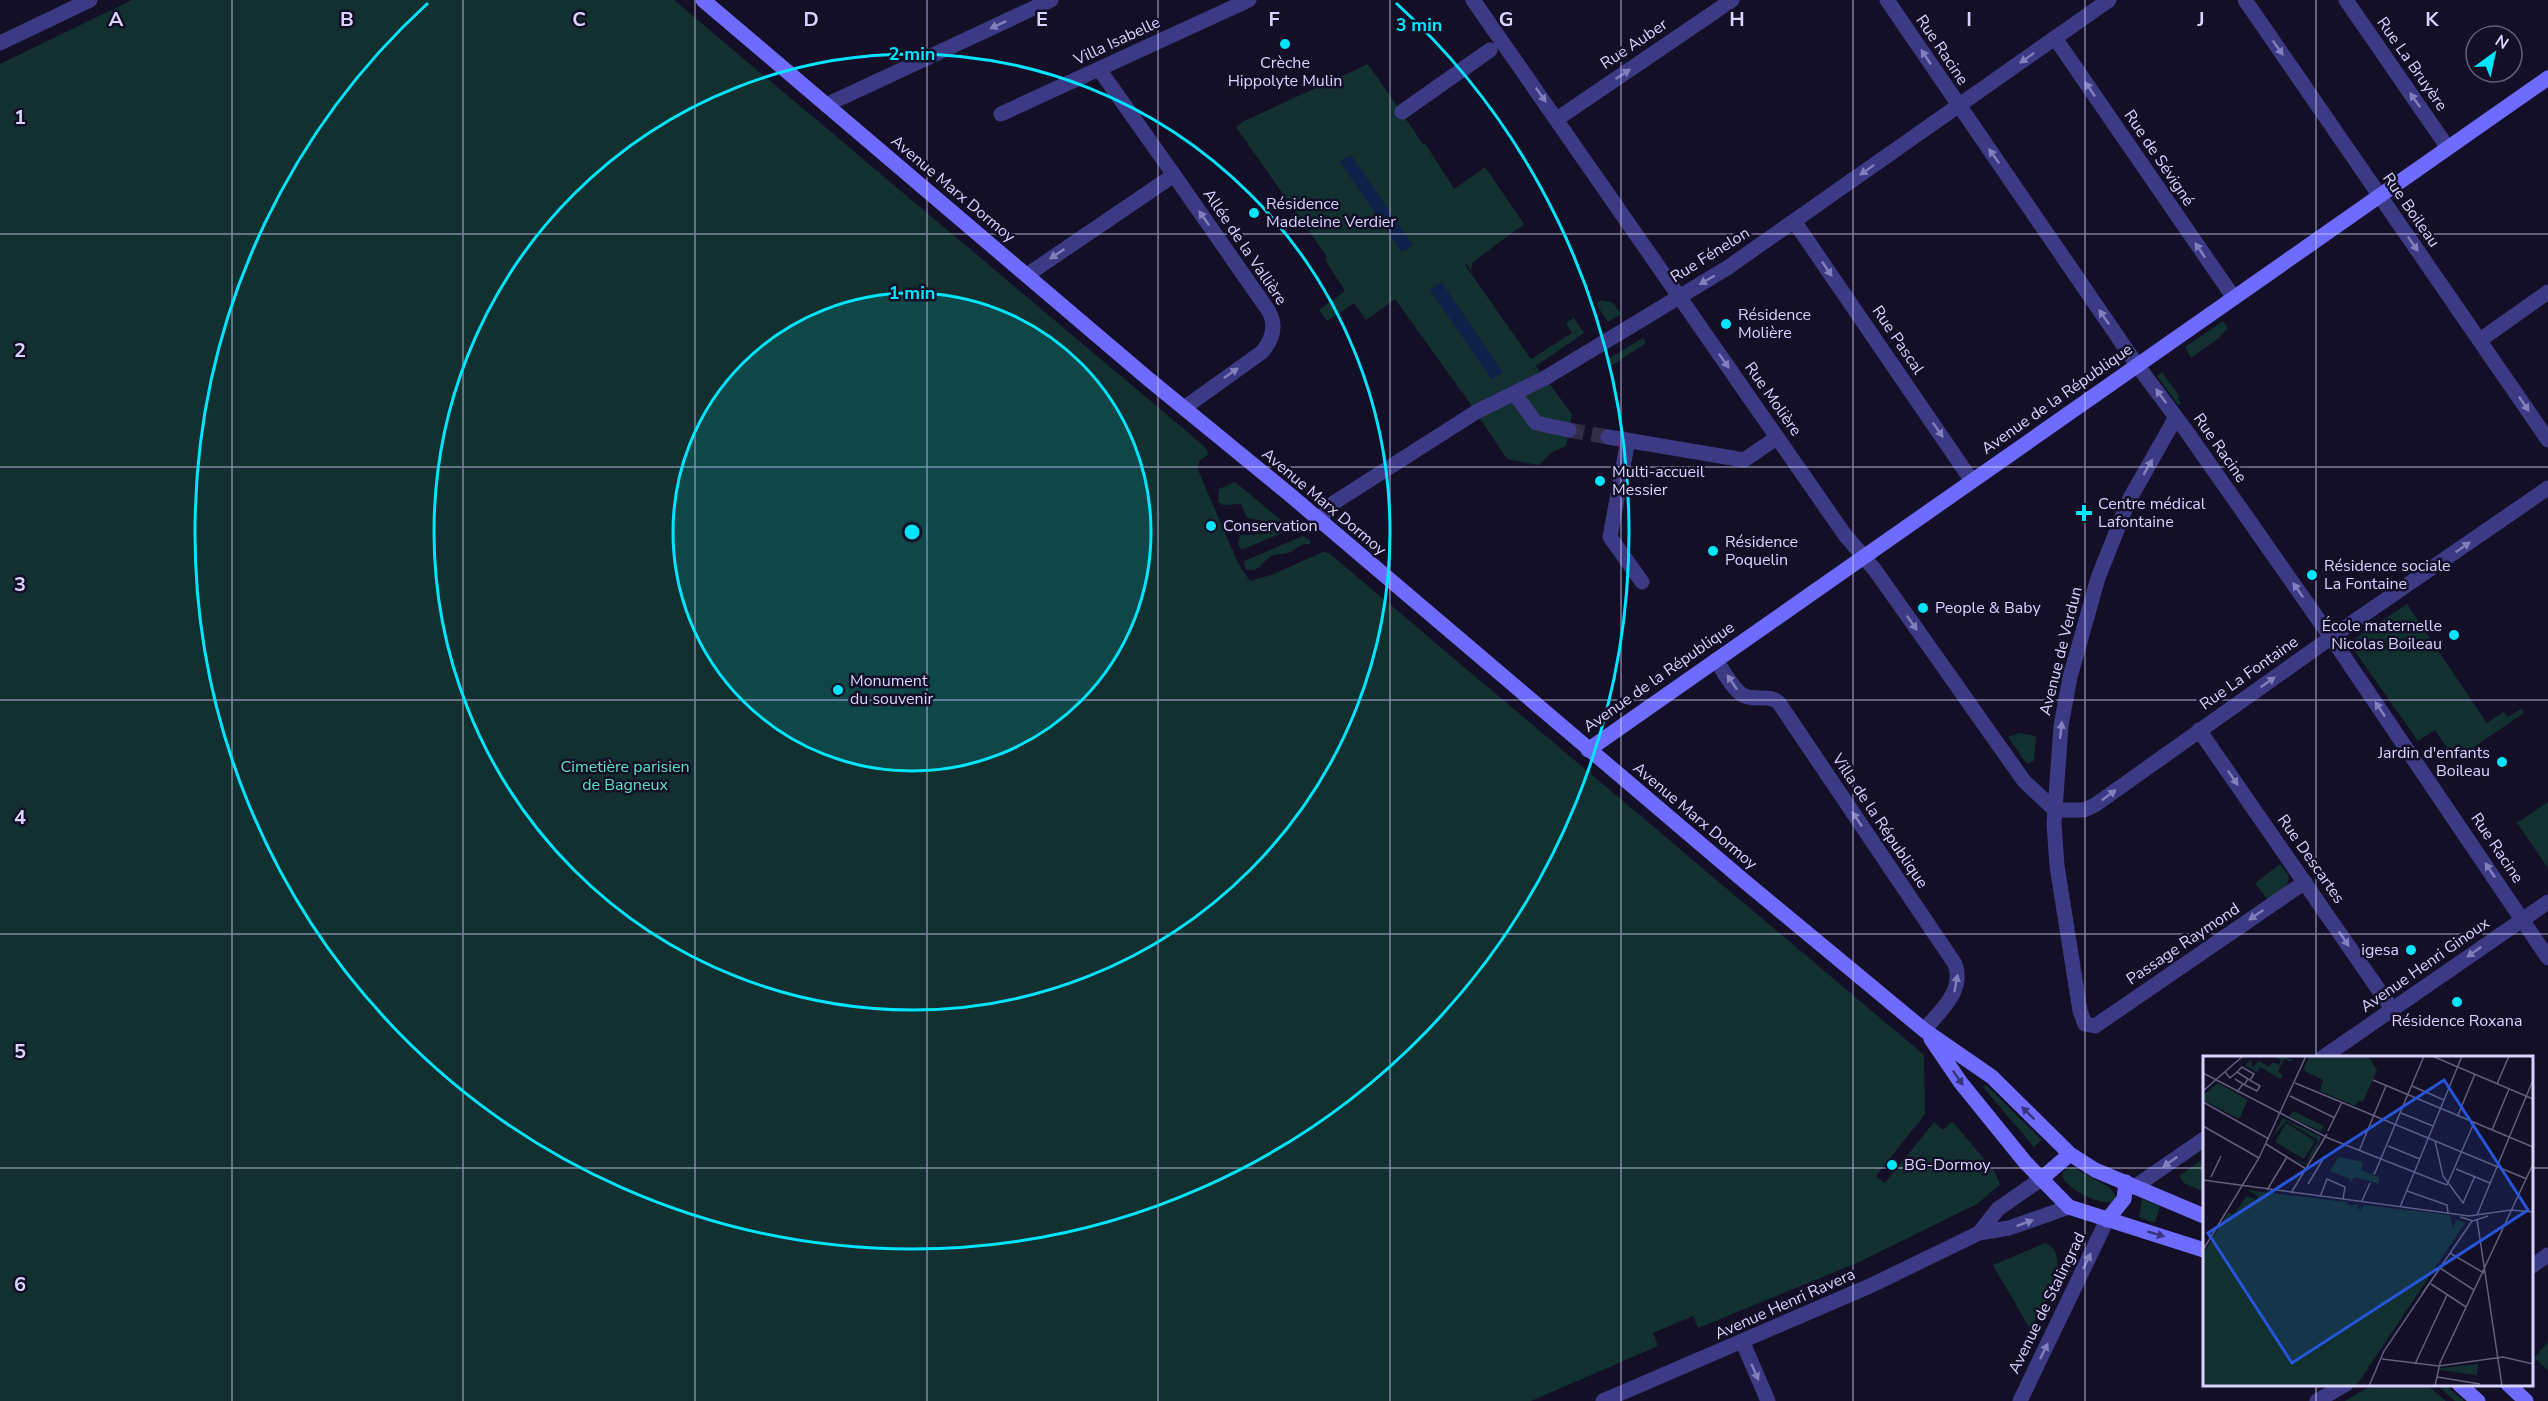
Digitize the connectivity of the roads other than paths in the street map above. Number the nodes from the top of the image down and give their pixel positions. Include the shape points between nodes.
1 (90, 0) edge
2 (703, 0) edge
3 (1051, 0) edge
4 (1249, 0) edge
5 (1473, 0) edge
6 (1732, 0) edge
7 (1887, 0) edge
8 (2109, 0) edge
9 (2245, 0) edge
10 (2346, 0) edge
11 (2055, 38) junction
12 (0, 43) edge
13 (1490, 50) dead end
14 (1099, 69) junction
15 (2548, 78) edge
16 (826, 105) junction
17 (1959, 106) junction
18 (1402, 112) dead end
19 (1000, 114) dead end
20 (1557, 119) junction
21 (2448, 148) junction
22 (1174, 174) junction
23 (2380, 196) junction
24 (1794, 221) junction
25 (1027, 275) junction
26 (2548, 292) edge
27 (1679, 295) junction
28 (2234, 298) junction
29 (2480, 340) junction
30 (2137, 365) junction
31 (1514, 393) junction
32 (1184, 408) junction
33 (2176, 417) junction
34 (1569, 430) tunnel mouth
35 (1608, 437) tunnel mouth
36 (1628, 440) junction
37 (2548, 440) edge
38 (1772, 441) dead end
39 (1972, 480) junction
40 (2548, 488) edge
41 (1319, 520) junction
42 (1863, 556) junction
43 (1642, 582) dead end
44 (2331, 638) junction
45 (1716, 660) junction
46 (2199, 730) junction
47 (1588, 750) junction
48 (2055, 810) junction
49 (2305, 882) junction
50 (2548, 902) edge
51 (2522, 919) junction
52 (2548, 958) edge
53 (2392, 1009) junction
54 (2082, 1018) joint
55 (1924, 1030) junction
56 (2325, 1056) edge
57 (2203, 1140) edge
58 (2070, 1154) junction
59 (2040, 1179) junction
60 (2131, 1184) junction
61 (2069, 1207) junction
62 (2203, 1215) edge
63 (2107, 1220) junction
64 (1979, 1233) junction
65 (2203, 1249) edge
66 (2548, 1255) edge
67 (2533, 1265) edge
68 (1743, 1342) junction
69 (2343, 1386) edge
70 (2461, 1386) edge
71 (2510, 1386) edge
72 (1603, 1401) edge
73 (1768, 1401) edge
74 (2020, 1401) edge
75 (2318, 1401) edge
76 (2478, 1401) edge
77 (2526, 1401) edge

1 - 12 street
2 - 16 main road, Avenue Marx Dormoy
3 -> 16 street
4 - 14 street, Villa Isabelle
5 -> 20 street, Rue Molière
20 -> 6 street, Rue Auber
17 -> 7 street, Rue Racine
8 - 11 street, Rue Fénelon
9 -> 23 street, Rue Boileau
21 -> 10 street, Rue La Bruyère
11 -> 17 street, Rue Fénelon
28 -> 11 street, Rue de Sévigné
13 - 18 street
14 - 19 street, Villa Isabelle
14 - 22 street, Allée de la Vallière
15 - 21 main road, Avenue de la République
16 - 25 main road, Avenue Marx Dormoy
17 -> 24 street, Rue Fénelon
30 -> 17 street, Rue Racine
20 - 27 street, Rue Molière
21 - 23 main road, Avenue de la République
22 -> 25 street
32 -> 22 street, Allée de la Vallière via 1262,352 1273,330 1268,309
23 - 28 main road, Avenue de la République
23 -> 29 street, Rue Boileau
24 -> 27 street, Rue Fénelon via 1727,268
24 -> 39 street, Rue Pascal
25 - 32 main road, Avenue Marx Dormoy
26 - 29 street
27 - 31 street, Rue Fénelon
27 -> 42 street, Rue Molière
28 - 30 main road, Avenue de la République
29 -> 37 street, Rue Boileau
33 -> 30 street, Rue Racine
30 - 39 main road, Avenue de la République
31 - 34 street via 1536,423
31 - 41 street, Rue Fénelon via 1476,412 1335,502
32 - 41 main road, Avenue Marx Dormoy
44 -> 33 street, Rue Racine
48 -> 33 street, Avenue de Verdun via 2063,717 2091,597 2129,500
35 - 36 street
36 - 38 street via 1744,460
36 - 43 street via 1610,537
39 - 42 main road, Avenue de la République
44 -> 40 street, Rue La Fontaine
41 - 47 main road, Avenue Marx Dormoy
42 - 45 main road, Avenue de la République
42 -> 48 street, Rue Molière via 2024,781
46 -> 44 street, Rue La Fontaine
51 -> 44 street, Rue Racine
45 - 47 main road, Avenue de la République
55 -> 45 street, Villa de la République via 1956,988 1955,964 1779,703 1773,698 1749,698 1740,693
48 -> 46 street, Rue La Fontaine via 2084,810 2095,805
46 -> 49 street, Rue Descartes
47 - 55 main road, Avenue Marx Dormoy
48 - 54 street, Avenue de Verdun via 2062,909
49 -> 53 street, Rue Descartes
49 -> 54 street, Passage Raymond via 2095,1026 2085,1024
50 - 51 street, Avenue Henri Ginoux
51 - 52 street, Rue Racine
51 -> 53 street, Avenue Henri Ginoux
53 - 56 street, Avenue Henri Ginoux
58 -> 55 main road, Avenue Marx Dormoy via 1992,1077
55 -> 59 main road, Avenue Marx Dormoy via 1961,1083
57 -> 60 street
58 - 59 main road
58 - 60 main road, Avenue Marx Dormoy via 2095,1170
59 - 61 main road, Avenue Marx Dormoy
59 - 64 street, Avenue Henri Ravera via 1998,1209
60 - 62 main road
60 - 63 main road
61 - 63 main road
64 -> 61 street, Avenue Henri Ravera via 2009,1228
63 -> 65 main road
74 -> 63 street, Avenue de Stalingrad
64 - 68 street, Avenue Henri Ravera
66 - 67 street
68 - 72 street, Avenue Henri Ravera
68 -> 73 street
69 - 75 street
70 - 76 main road
71 - 77 main road

